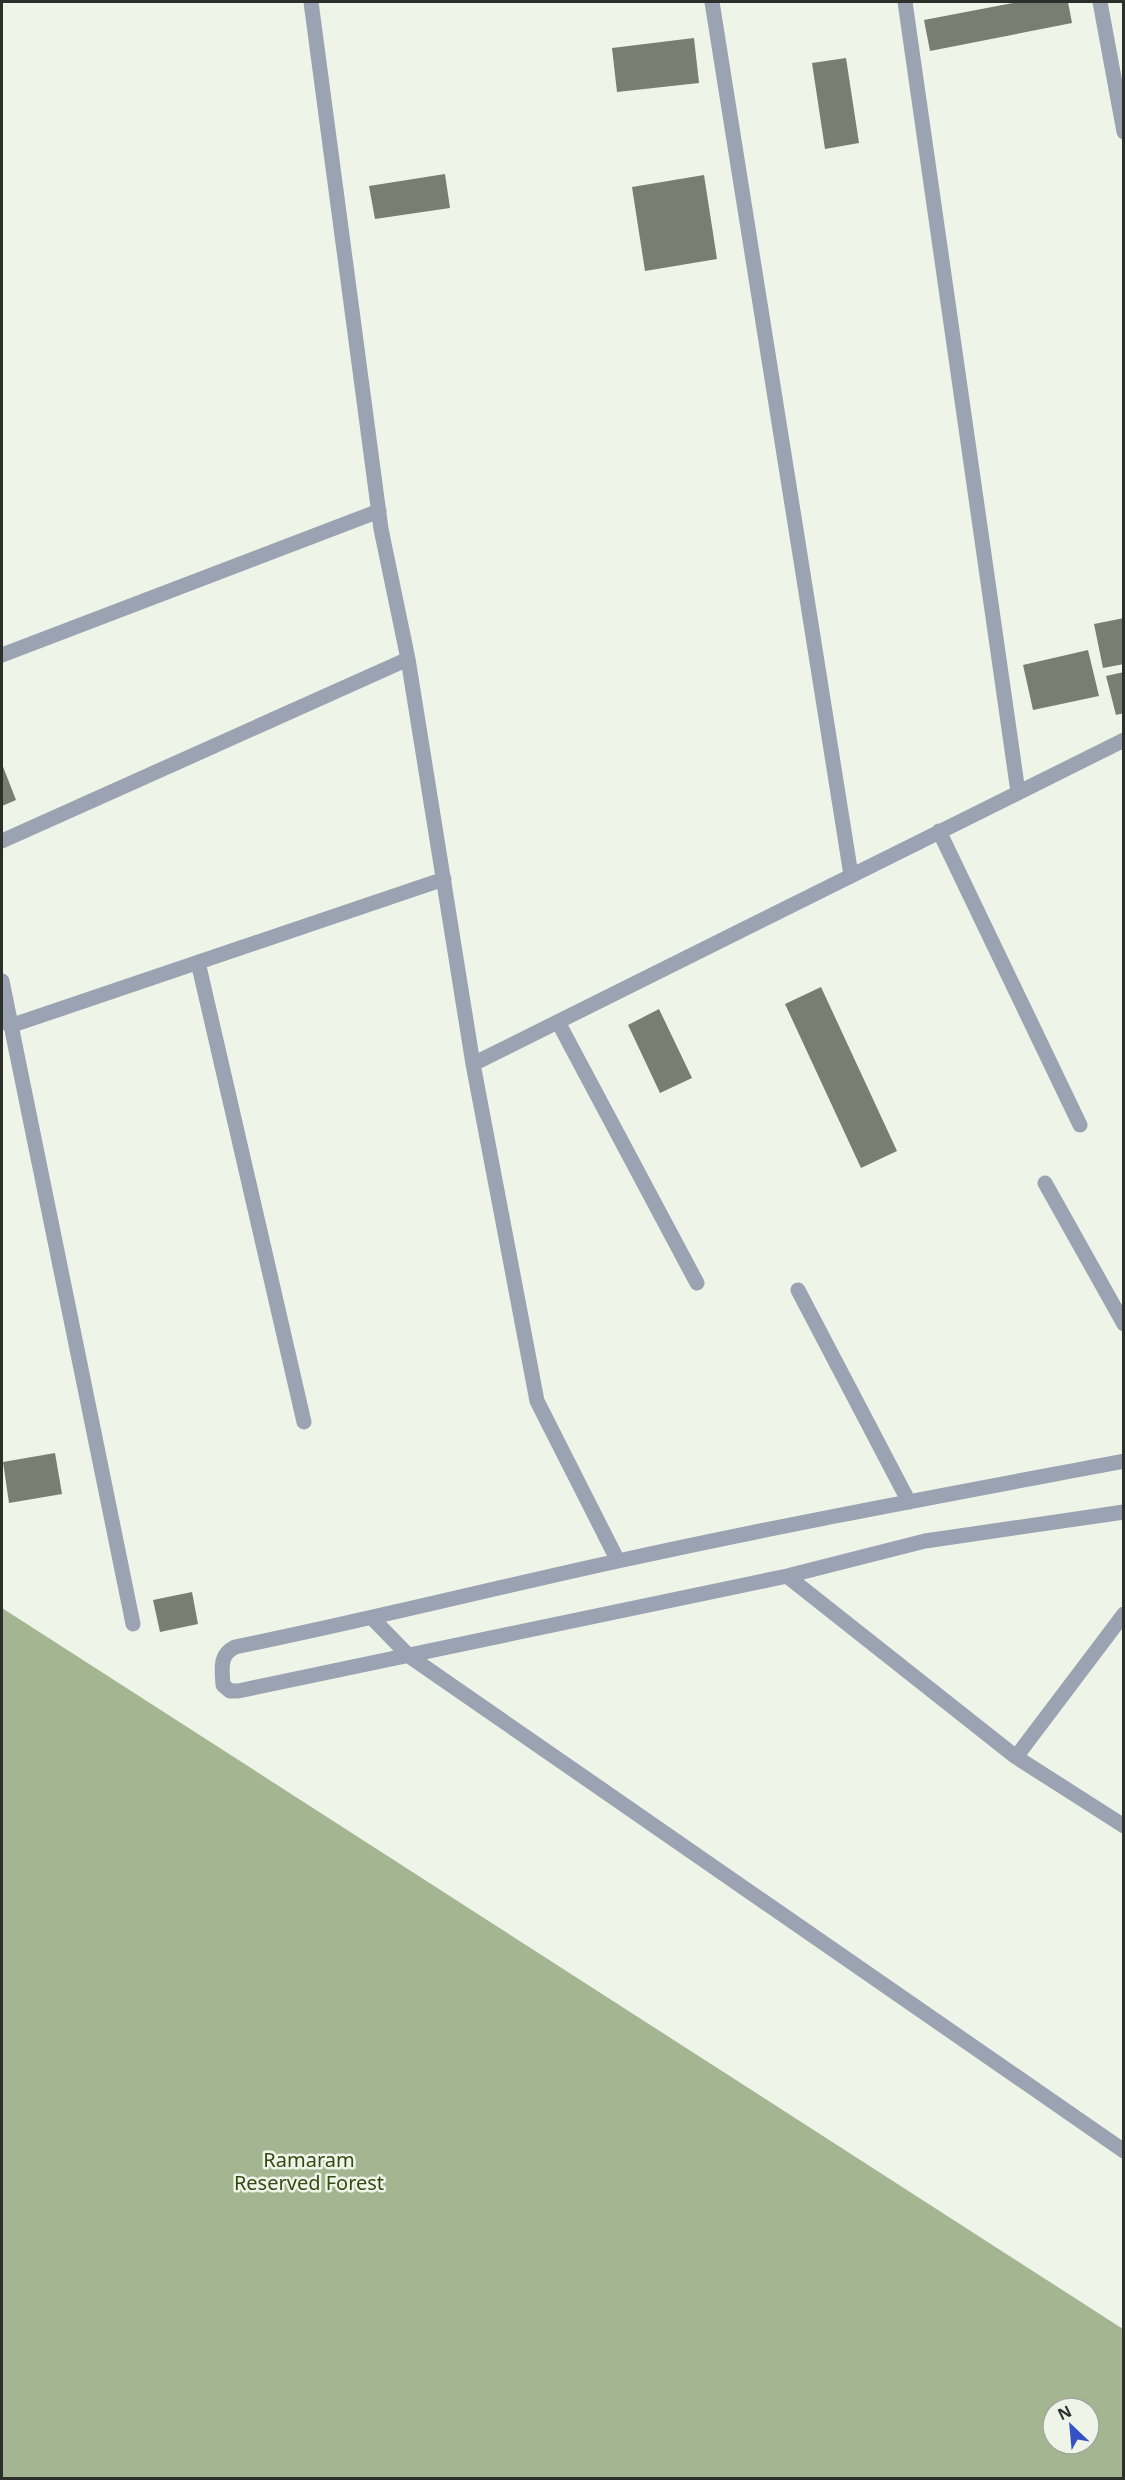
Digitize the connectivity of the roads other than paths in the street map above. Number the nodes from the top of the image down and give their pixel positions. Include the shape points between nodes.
1 (311, 2) edge
2 (712, 2) edge
3 (905, 2) edge
4 (1100, 2) edge
5 (1124, 132) edge
6 (379, 511) junction
7 (2, 655) edge
8 (408, 658) junction
9 (1124, 740) edge
10 (1018, 792) junction
11 (939, 831) junction
12 (2, 841) edge
13 (851, 875) junction
14 (444, 879) junction
15 (198, 962) junction
16 (2, 981) edge
17 (558, 1022) junction
18 (10, 1026) junction
19 (474, 1064) junction
20 (1080, 1125) dead end
21 (1045, 1183) dead end
22 (696, 1283) dead end
23 (798, 1290) dead end
24 (1124, 1324) edge
25 (304, 1422) dead end
26 (1124, 1461) edge
27 (909, 1502) junction
28 (1124, 1512) edge
29 (618, 1561) junction
30 (787, 1576) junction
31 (1124, 1614) edge
32 (373, 1619) junction
33 (133, 1624) dead end
34 (409, 1656) junction
35 (1016, 1757) junction
36 (1124, 1826) edge
37 (1124, 2151) edge

1 - 6 street
2 - 13 street
3 - 10 street
4 - 5 street
6 - 7 street
6 - 8 street
8 - 12 street
8 - 14 street
9 - 10 street
10 - 11 street
11 - 13 street
11 - 20 street
13 - 17 street
14 - 15 street
14 - 19 street
15 - 18 street
15 - 25 street
16 - 18 street
17 - 19 street
17 - 22 street
18 - 33 street
19 - 29 street via 537,1401
21 - 24 street
23 - 27 street
26 - 27 street
27 - 29 street
28 - 30 street via 925,1541
29 - 32 street
30 - 34 street
30 - 35 street
31 - 35 street
32 - 34 street
32 - 34 street via 235,1647 222,1659 223,1685 238,1691
34 - 37 street
35 - 36 street

